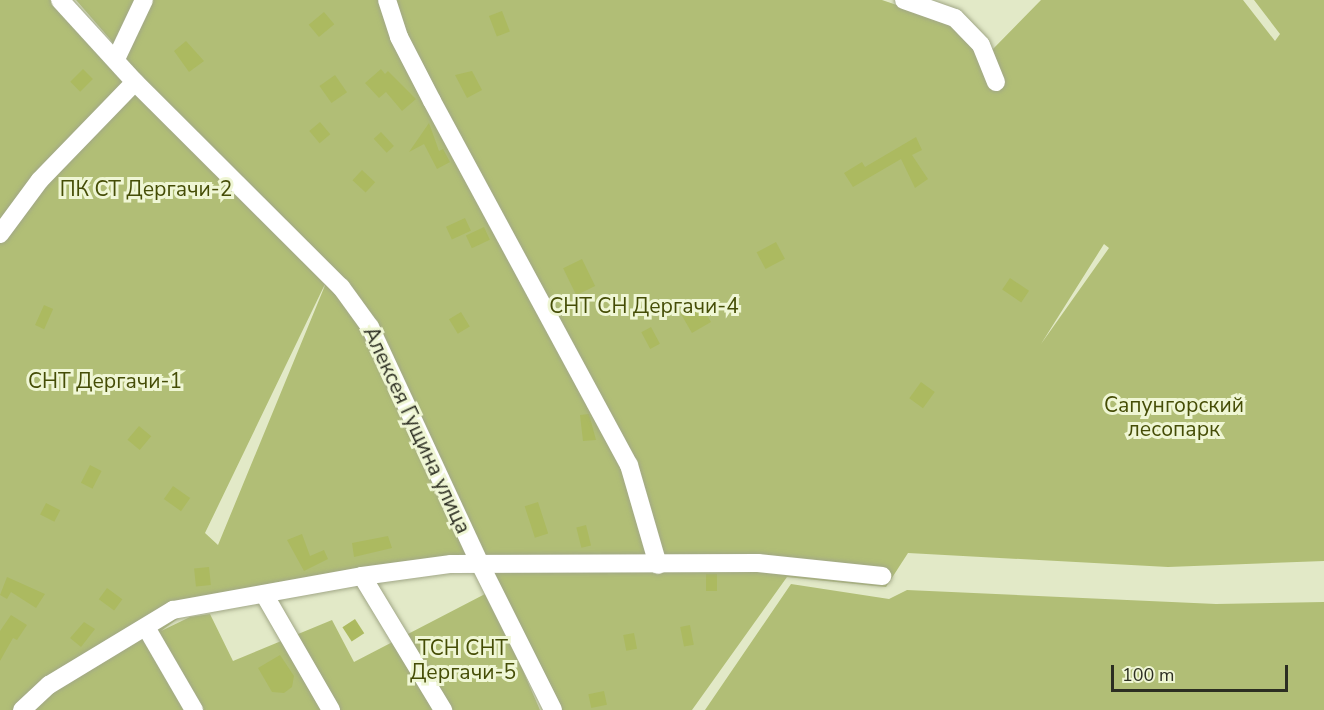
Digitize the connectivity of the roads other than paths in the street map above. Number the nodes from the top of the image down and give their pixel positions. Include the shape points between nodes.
1 (60, 0) edge
2 (144, 0) edge
3 (387, 0) edge
4 (904, 0) edge
5 (116, 59) junction
6 (135, 82) junction
7 (996, 82) dead end
8 (0, 234) edge
9 (480, 564) junction
10 (658, 565) junction
11 (362, 576) junction
12 (882, 576) dead end
13 (264, 594) junction
14 (147, 629) junction
15 (22, 710) edge
16 (194, 710) edge
17 (331, 710) edge
18 (443, 710) edge
19 (554, 710) edge

1 - 5 street, Алексея Гущина улица
2 - 5 street
3 - 10 street via 399,36 432,101 628,465
4 - 7 street via 955,18 981,45
5 - 6 street, Алексея Гущина улица
6 - 8 street via 40,180
6 - 9 street, Алексея Гущина улица via 341,287 370,327
9 - 10 street
9 - 11 street
9 - 19 street, Алексея Гущина улица
10 - 12 street via 758,563
11 - 13 street
11 - 18 street
13 - 14 street via 173,609
13 - 17 street
14 - 15 street via 49,685
14 - 16 street

